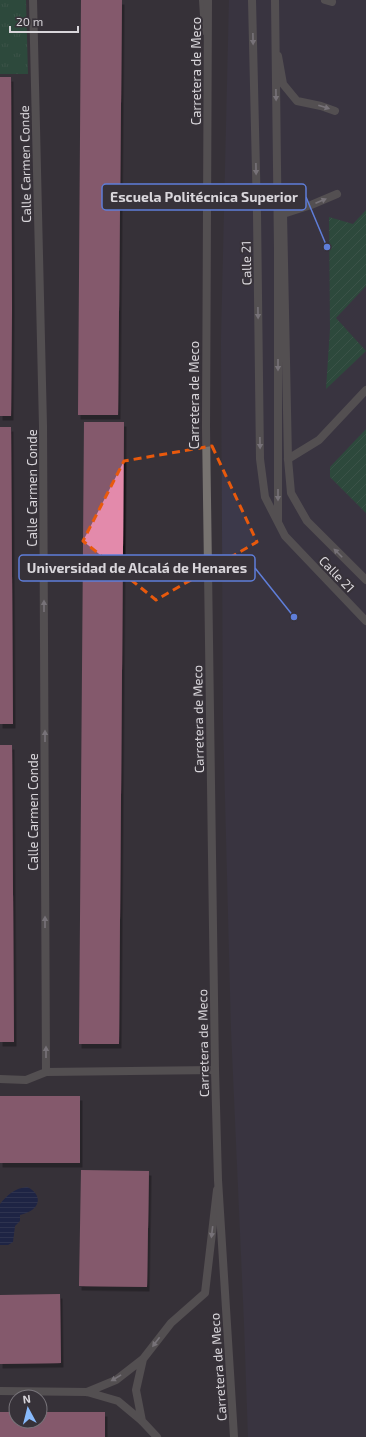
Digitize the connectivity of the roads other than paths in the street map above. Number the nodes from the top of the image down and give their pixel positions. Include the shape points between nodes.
1 (33, 0) edge
2 (202, 0) edge
3 (208, 0) edge
4 (252, 0) edge
5 (275, 0) edge
6 (275, 39) junction
7 (208, 84) junction
8 (335, 111) dead end
9 (337, 194) dead end
10 (366, 390) edge
11 (288, 458) junction
12 (278, 523) junction
13 (366, 580) edge
14 (366, 621) edge
15 (215, 1070) junction
16 (46, 1072) junction
17 (0, 1079) edge
18 (218, 1180) junction
19 (143, 1359) junction
20 (0, 1391) edge
21 (87, 1392) junction
22 (142, 1421) junction
23 (157, 1437) edge
24 (234, 1437) edge

16 -> 1 street, Calle Carmen Conde via 43,426
2 - 7 street
3 - 7 street, Carretera de Meco
4 -> 12 street, Calle 21 via 260,459 264,497
5 - 6 street
6 -> 8 street via 283,84 298,101
6 -> 12 street
7 - 15 street, Carretera de Meco via 206,427
11 -> 9 street, Calle 21 via 283,214
10 - 11 street via 319,440
13 -> 11 street, Calle 21 via 307,521 291,493
12 - 14 street, Calle 21 via 285,536
15 - 16 street
15 - 18 street, Carretera de Meco
16 - 17 street via 26,1080
18 -> 19 street via 205,1293 171,1323
18 - 24 street, Carretera de Meco
19 -> 21 street via 116,1380
19 - 22 street via 136,1390
20 - 21 street
21 - 22 street via 118,1400
22 - 23 street

